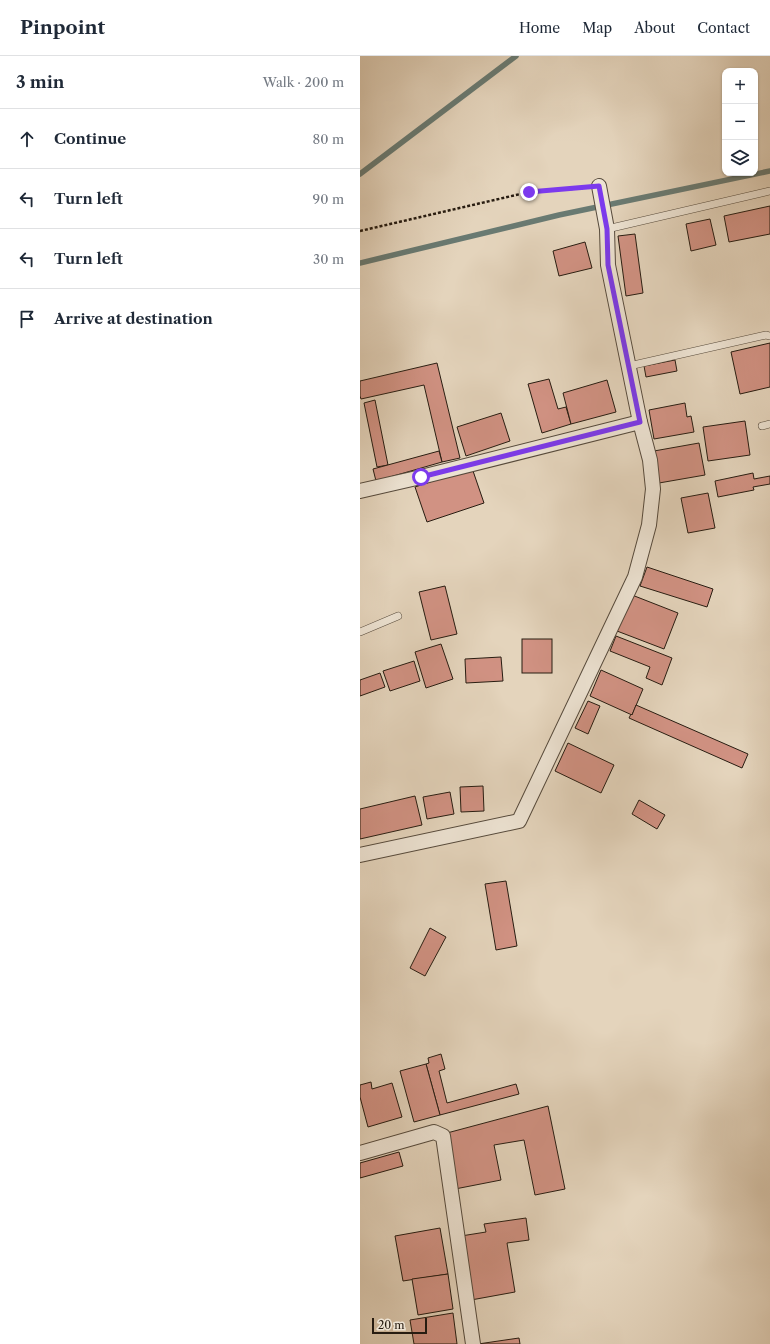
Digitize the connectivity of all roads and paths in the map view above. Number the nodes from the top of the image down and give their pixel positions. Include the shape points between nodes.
1 (599, 186) joint
2 (770, 191) edge
3 (607, 229) junction
4 (360, 231) edge
5 (770, 336) edge
6 (629, 366) junction
7 (640, 422) junction
8 (770, 424) edge
9 (762, 426) dead end
10 (360, 491) edge
11 (398, 616) dead end
12 (360, 632) edge
13 (360, 855) edge
14 (360, 1153) edge
15 (473, 1344) edge

1 - 3 street
1 - 4 path via 529,192
2 - 3 lane
3 - 6 street via 608,265
5 - 6 lane
6 - 7 street
7 - 10 street
7 - 13 street via 650,460 653,489 649,525 635,577 519,821
8 - 9 lane
11 - 12 lane
14 - 15 street via 434,1132 443,1136

